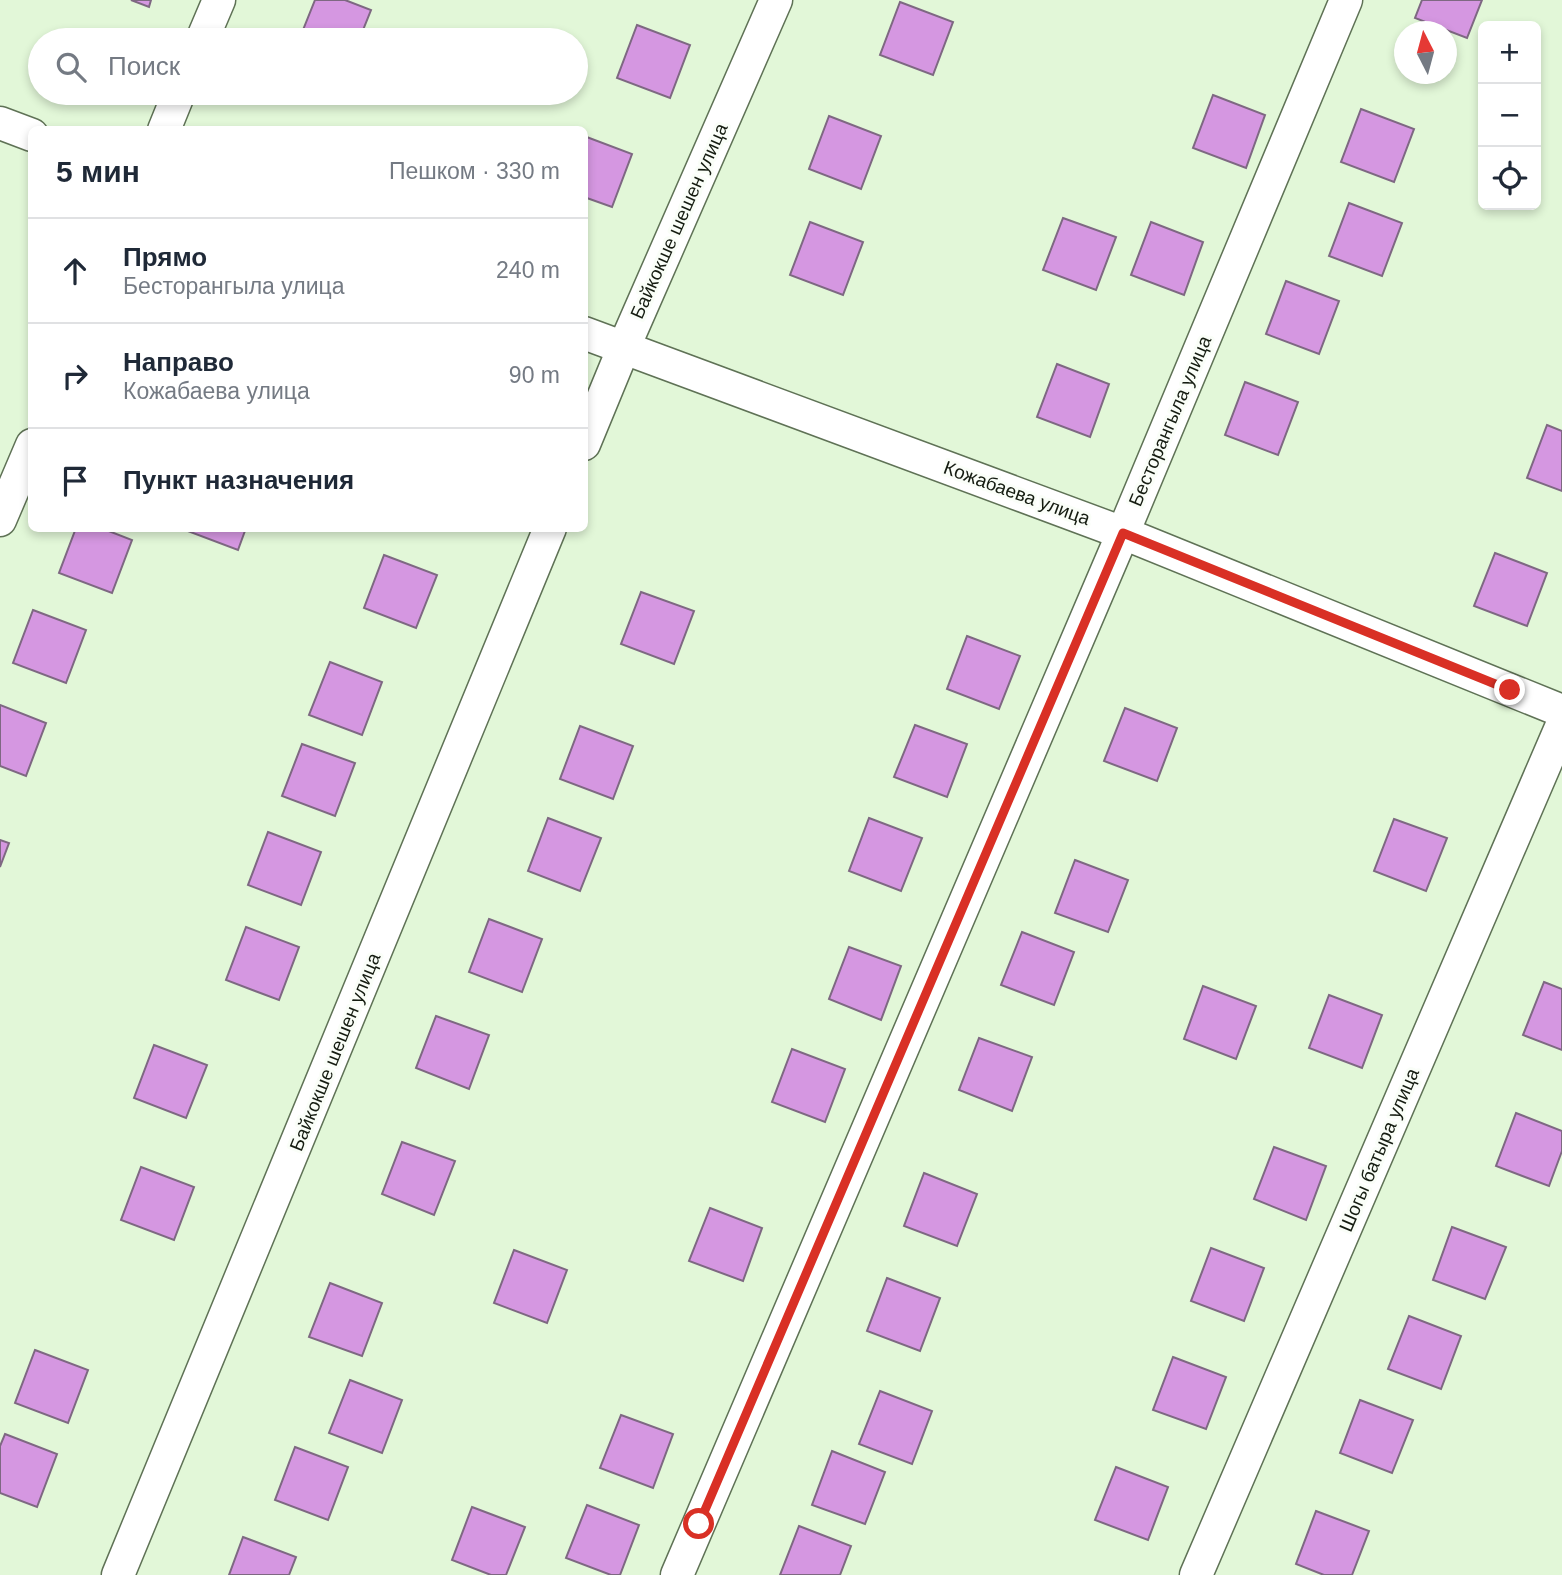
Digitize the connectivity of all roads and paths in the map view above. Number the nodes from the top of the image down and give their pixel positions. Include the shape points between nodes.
1 (219, 0) edge
2 (776, 0) edge
3 (1346, 0) edge
4 (207, 28) edge
5 (174, 105) edge
6 (0, 123) edge
7 (166, 126) edge
8 (28, 134) edge
9 (588, 334) edge
10 (624, 347) junction
11 (588, 434) edge
12 (28, 454) edge
13 (0, 520) edge
14 (548, 532) edge
15 (1123, 533) junction
16 (1562, 711) edge
17 (1562, 725) edge
18 (118, 1575) edge
19 (677, 1575) edge
20 (1196, 1575) edge

1 - 4 street
2 - 10 street, Байкокше шешен улица
3 - 15 street, Бесторангыла улица
5 - 7 street
6 - 8 street
9 - 10 street, Кожабаева улица
10 - 11 street, Байкокше шешен улица
10 - 15 street, Кожабаева улица
12 - 13 street
14 - 18 street, Байкокше шешен улица
15 - 16 street, Кожабаева улица
15 - 19 street, Бесторангыла улица
17 - 20 street, Шогы батыра улица

